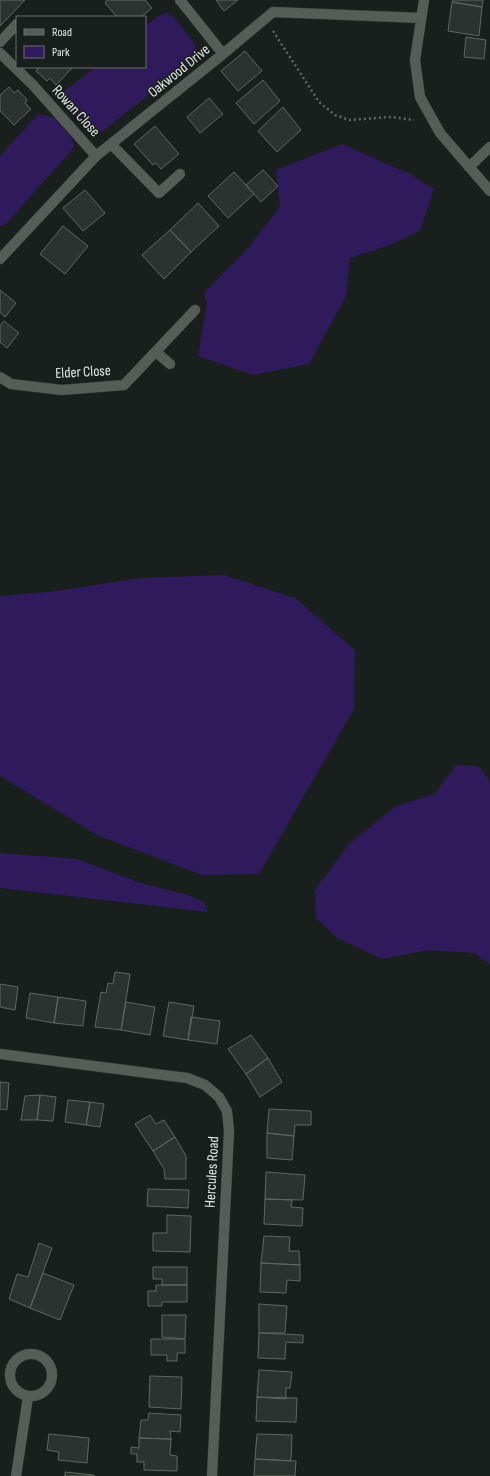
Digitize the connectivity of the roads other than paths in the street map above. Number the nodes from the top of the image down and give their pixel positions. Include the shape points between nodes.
1 (180, 0) edge
2 (424, 0) edge
3 (421, 18) junction
4 (16, 25) edge
5 (0, 42) edge
6 (0, 53) edge
7 (224, 54) junction
8 (111, 144) junction
9 (490, 147) edge
10 (96, 156) junction
11 (469, 167) junction
12 (180, 174) dead end
13 (490, 191) edge
14 (1, 257) edge
15 (195, 310) dead end
16 (156, 352) junction
17 (170, 364) dead end
18 (0, 377) edge
19 (0, 1054) edge
20 (28, 1397) junction
21 (16, 1476) edge
22 (212, 1476) edge

1 - 7 street
2 - 3 street
3 - 7 street, Oakwood Drive via 273,12
3 - 11 street via 415,60 420,97 440,133
4 - 5 street
6 - 10 street, Rowan Close via 33,85
7 - 8 street, Oakwood Drive
8 - 10 street, Oakwood Drive
8 - 12 street via 159,193
9 - 11 street
10 - 14 street, Oakwood Drive
11 - 13 street
15 - 16 street, Elder Close
16 - 17 street
16 - 18 street, Elder Close via 124,385 62,390 11,384
19 - 22 street, Hercules Road via 187,1078 205,1085 219,1097 227,1111 229,1131
20 - 20 street via 16,1391 10,1379 12,1365 19,1357 32,1353 46,1358 53,1371 50,1387 38,1396
20 - 21 street

